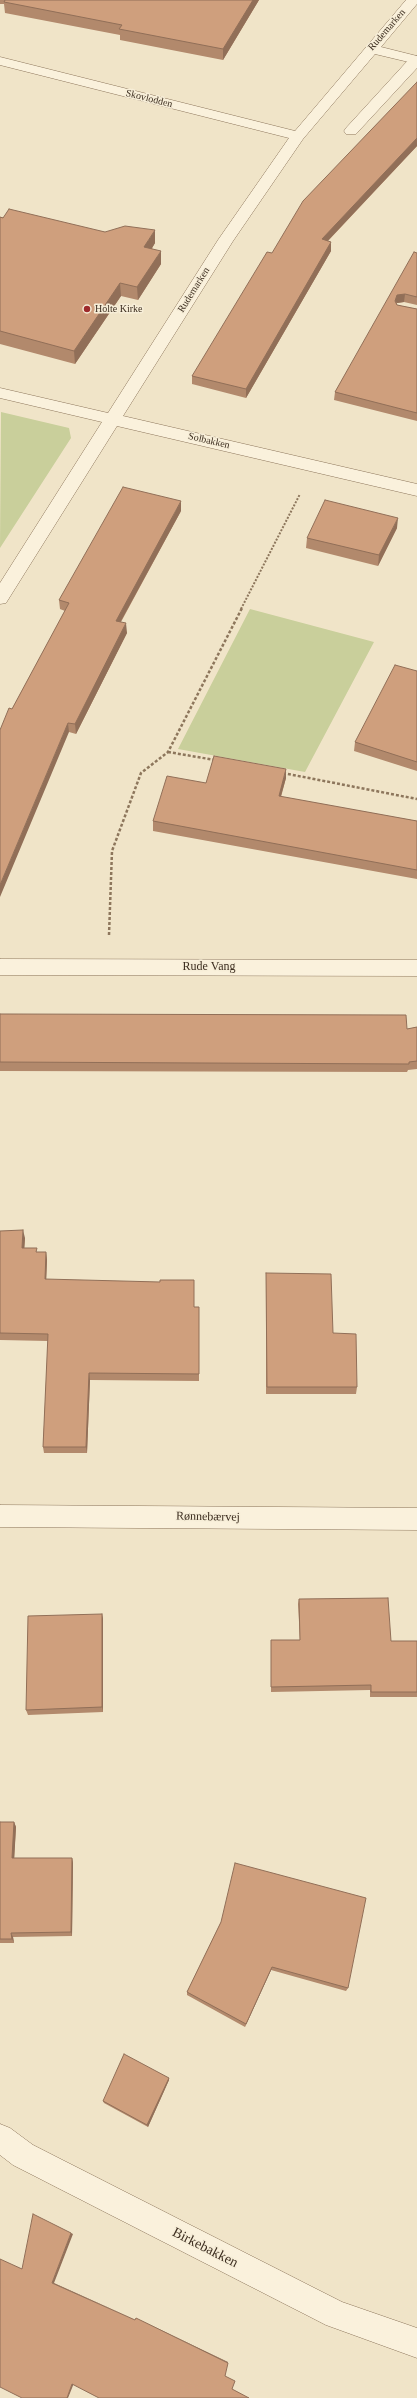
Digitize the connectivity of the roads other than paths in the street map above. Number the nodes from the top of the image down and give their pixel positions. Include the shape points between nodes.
1 (413, 0) edge
2 (370, 49) junction
3 (416, 60) edge
4 (0, 61) edge
5 (351, 131) dead end
6 (298, 136) junction
7 (0, 393) edge
8 (113, 418) junction
9 (417, 490) edge
10 (0, 598) edge
11 (0, 967) edge
12 (417, 968) edge
13 (0, 1516) edge
14 (417, 1520) edge
15 (0, 2138) edge
16 (417, 2344) edge

1 - 2 street, Rudemarken
2 - 3 street
2 - 6 street, Rudemarken
3 - 5 street
4 - 6 street, Skovlodden
6 - 8 street, Rudemarken via 226,240
7 - 8 street, Solbakken
8 - 9 street, Solbakken
8 - 10 street, Rudemarken
11 - 12 street, Rude Vang
13 - 14 street, Rønnebærvej
15 - 16 street, Birkebakken via 23,2155 336,2315

